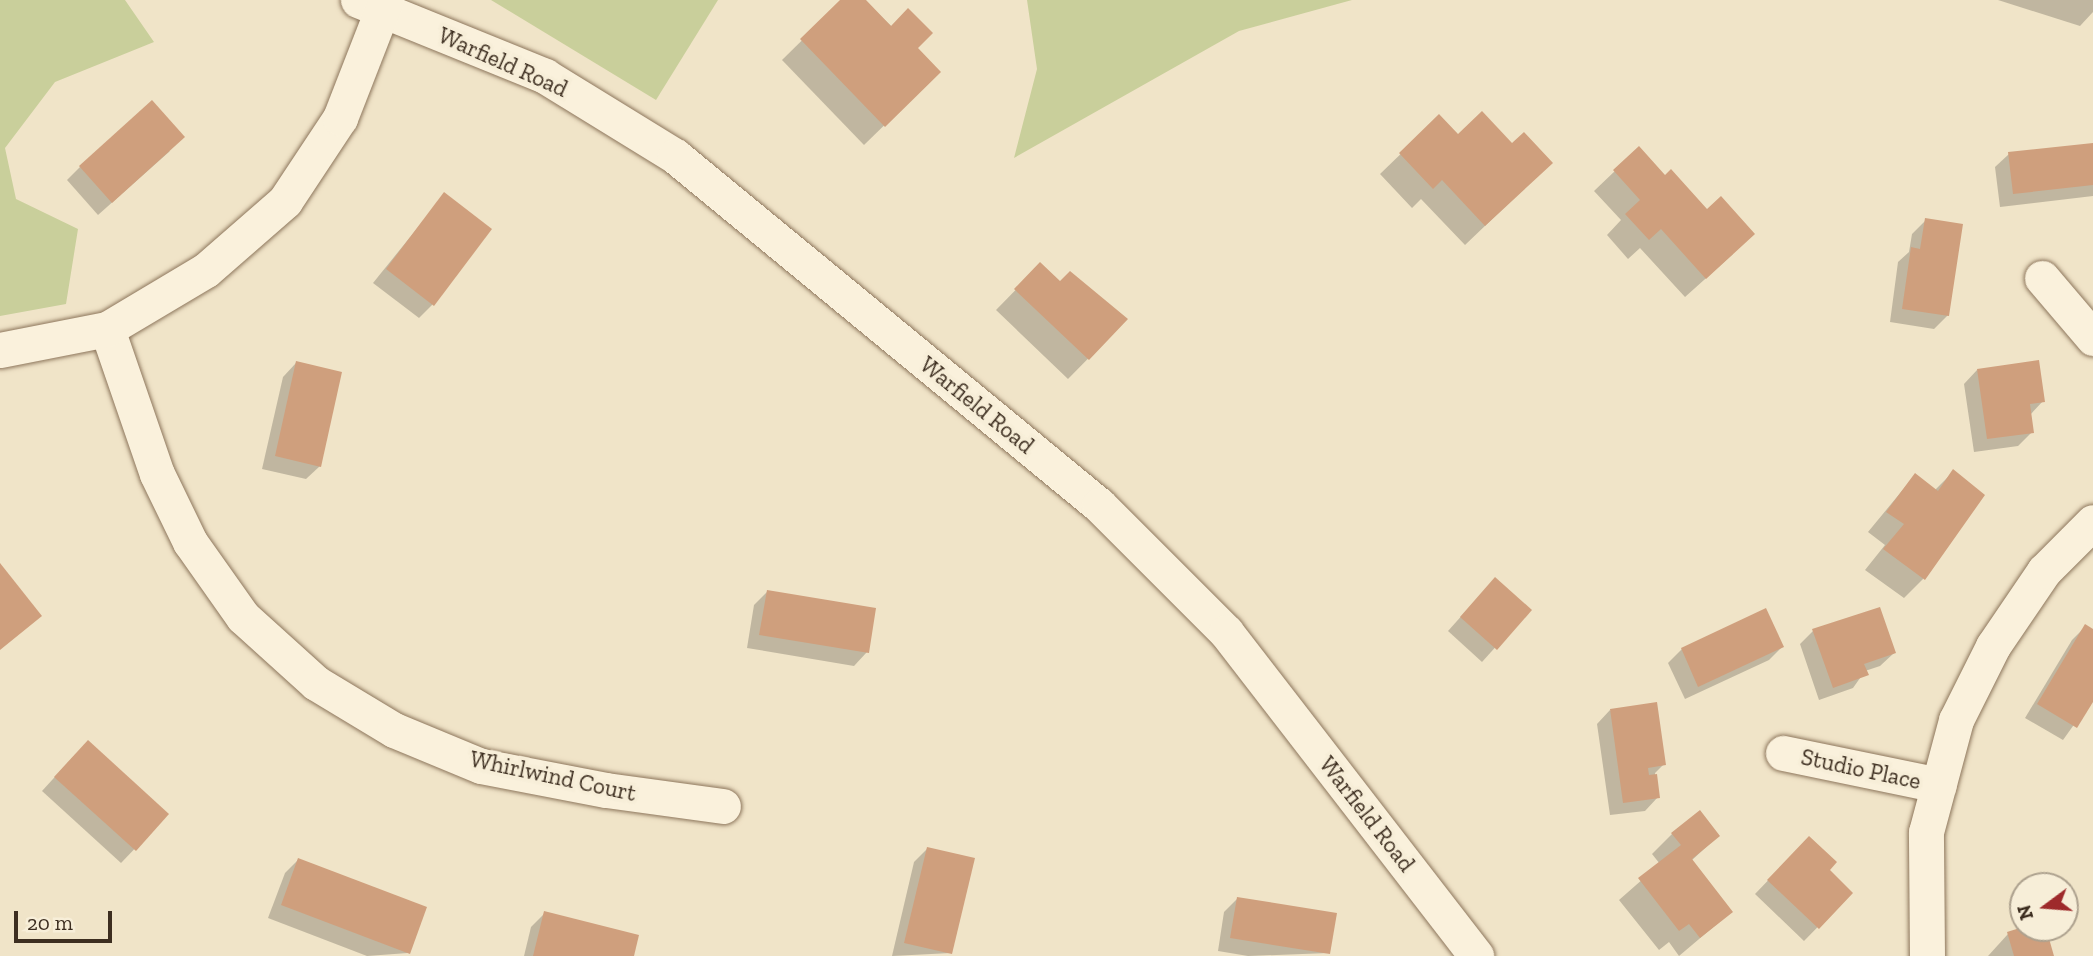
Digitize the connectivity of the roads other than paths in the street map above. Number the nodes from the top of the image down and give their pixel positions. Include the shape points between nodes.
1 (375, 3) edge
2 (2042, 278) dead end
3 (107, 329) junction
4 (2093, 338) edge
5 (0, 350) edge
6 (2093, 522) edge
7 (1783, 753) dead end
8 (1938, 785) junction
9 (723, 806) dead end
10 (1476, 956) edge
11 (1927, 956) edge

1 - 3 street via 340,118 285,201 206,270
1 - 10 street, Warfield Road via 545,76 675,156 1099,505 1226,632
2 - 4 street
3 - 5 street
3 - 9 street, Whirlwind Court via 157,474 190,542 243,617 316,683 394,730 481,766
6 - 8 street via 2044,571 1993,646 1956,720
7 - 8 street, Studio Place
8 - 11 street via 1926,832

